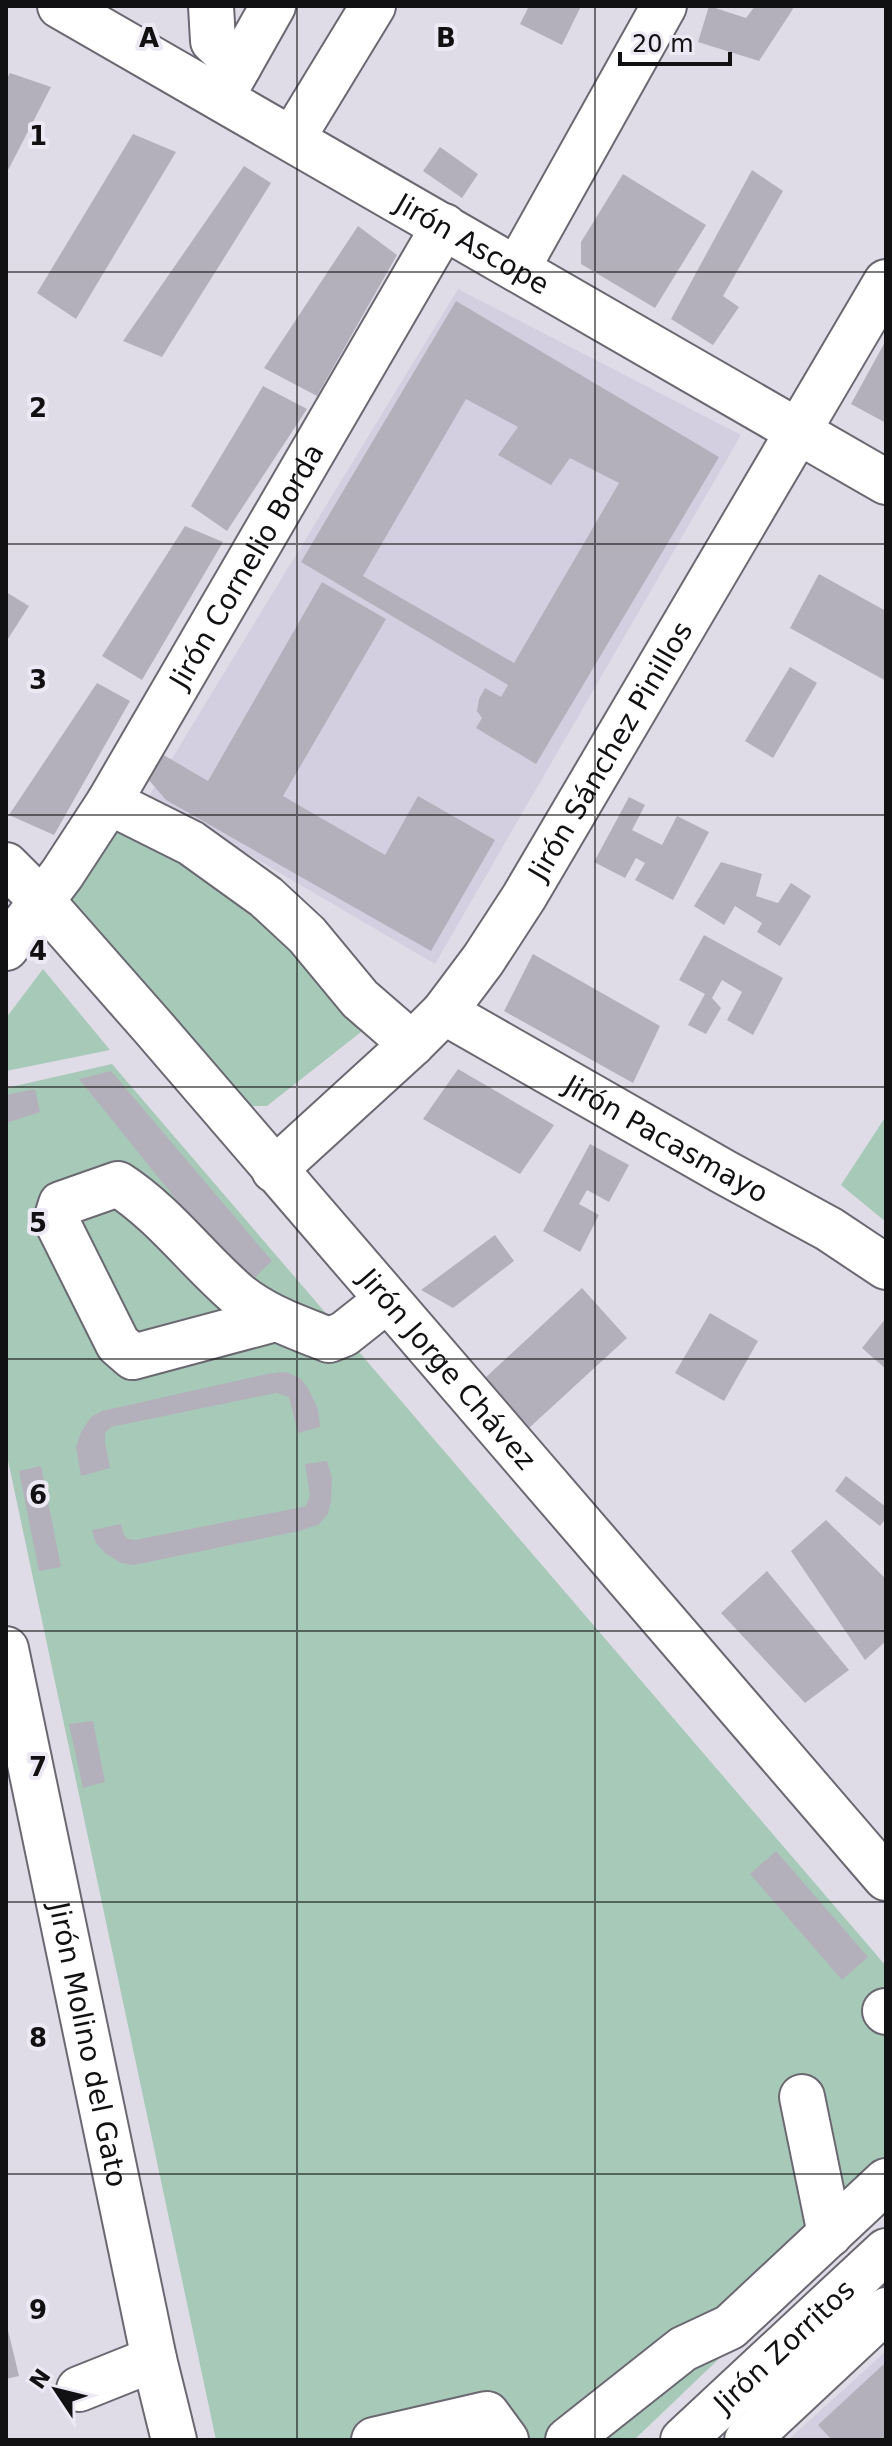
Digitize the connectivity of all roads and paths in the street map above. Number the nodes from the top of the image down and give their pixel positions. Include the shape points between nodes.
1 (60, 6) edge
2 (211, 6) edge
3 (273, 6) edge
4 (373, 6) edge
5 (664, 6) edge
6 (230, 82) junction
7 (292, 139) junction
8 (444, 226) junction
9 (517, 269) junction
10 (886, 282) edge
11 (798, 433) junction
12 (886, 482) edge
13 (109, 802) junction
14 (6, 865) edge
15 (42, 901) junction
16 (6, 948) edge
17 (444, 1012) junction
18 (412, 1044) junction
19 (274, 1170) junction
20 (886, 1267) edge
21 (387, 1300) junction
22 (275, 1319) junction
23 (6, 1649) edge
24 (886, 1878) edge
25 (802, 2097) dead end
26 (886, 2181) edge
27 (830, 2234) junction
28 (886, 2251) edge
29 (886, 2310) edge
30 (154, 2359) junction
31 (79, 2389) dead end
32 (174, 2440) edge
33 (374, 2440) edge
34 (506, 2440) edge
35 (568, 2440) edge
36 (683, 2440) edge
37 (747, 2440) edge

1 - 6 street, Jirón Ascope
2 - 6 street via 213,41
3 - 6 street
4 - 7 street
5 - 9 street
6 - 7 street, Jirón Ascope
7 - 8 street, Jirón Ascope
8 - 9 street, Jirón Ascope
8 - 13 street, Jirón Cornelio Borda
9 - 11 street, Jirón Ascope
10 - 11 street, Jirón Sánchez Pinillos
11 - 12 street, Jirón Ascope
11 - 17 street, Jirón Sánchez Pinillos via 524,897
13 - 15 street, Jirón Cornelio Borda
13 - 18 street via 191,843 266,897 307,935 360,999
14 - 15 street, Jirón Jorge Chávez
15 - 16 street
15 - 19 street, Jirón Jorge Chávez
17 - 18 street, Jirón Sánchez Pinillos
17 - 20 street, Jirón Pacasmayo via 829,1229
18 - 19 street, Jirón Sánchez Pinillos
19 - 21 street, Jirón Jorge Chávez
21 - 22 street via 329,1340
21 - 24 street, Jirón Jorge Chávez
22 - 22 street via 238,1294 139,1197 118,1184 61,1204 56,1220 118,1344 133,1357
23 - 30 street, Jirón Molino del Gato
25 - 27 street
26 - 27 street
27 - 35 street via 730,2327 683,2349
28 - 36 street, Jirón Zorritos
29 - 37 street, Jirón Zorritos
30 - 31 street
30 - 32 street, Jirón Molino del Gato
33 - 34 street via 487,2414

